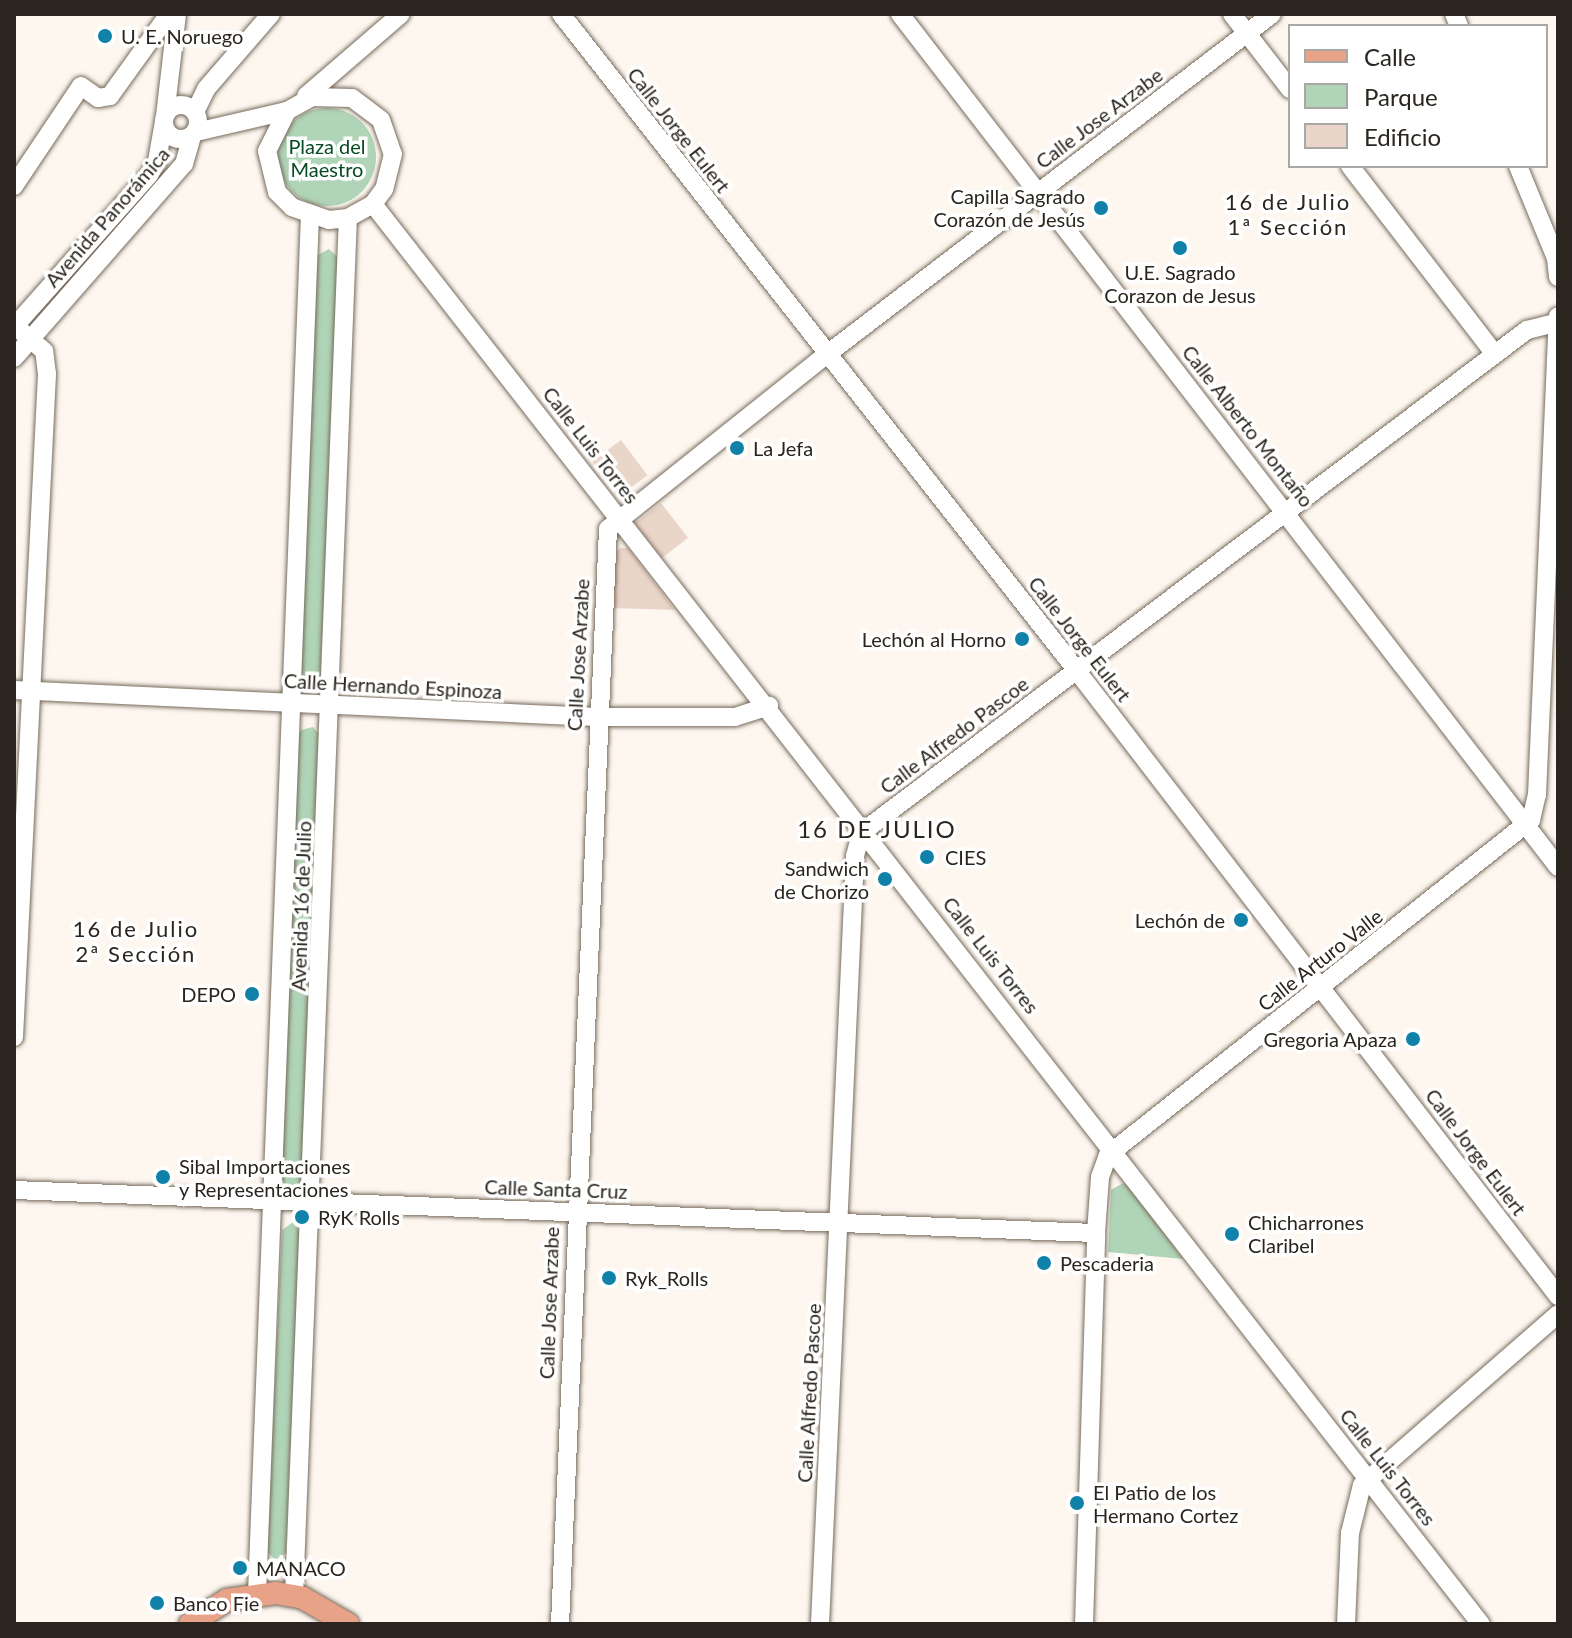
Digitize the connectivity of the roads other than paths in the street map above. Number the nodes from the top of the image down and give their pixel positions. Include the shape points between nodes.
1 (169, 14) edge
2 (177, 14) edge
3 (271, 14) edge
4 (401, 14) edge
5 (561, 14) edge
6 (900, 14) edge
7 (1232, 14) edge
8 (1272, 14) edge
9 (1247, 33) junction
10 (348, 62) junction
11 (1288, 86) edge
12 (352, 98) junction
13 (293, 106) junction
14 (164, 119) junction
15 (199, 124) junction
16 (237, 124) junction
17 (267, 151) junction
18 (1352, 168) edge
19 (1519, 168) edge
20 (14, 186) edge
21 (1038, 192) junction
22 (373, 204) junction
23 (310, 217) junction
24 (348, 218) junction
25 (1558, 277) edge
26 (1558, 316) edge
27 (1558, 322) edge
28 (14, 327) edge
29 (31, 340) junction
30 (1495, 354) junction
31 (826, 355) junction
32 (14, 358) edge
33 (1288, 514) junction
34 (619, 517) junction
35 (1077, 671) junction
36 (22, 690) edge
37 (292, 703) junction
38 (330, 705) junction
39 (769, 706) junction
40 (596, 717) junction
41 (1527, 826) junction
42 (865, 828) junction
43 (1558, 867) edge
44 (1322, 986) junction
45 (14, 1037) edge
46 (1113, 1151) junction
47 (14, 1190) edge
48 (272, 1203) junction
49 (312, 1204) junction
50 (575, 1210) junction
51 (839, 1226) junction
52 (1096, 1233) junction
53 (1558, 1296) edge
54 (1558, 1314) edge
55 (1368, 1477) junction
56 (257, 1594) junction
57 (294, 1596) junction
58 (190, 1624) edge
59 (348, 1624) edge
60 (560, 1624) edge
61 (820, 1624) edge
62 (1084, 1624) edge
63 (1346, 1624) edge
64 (1481, 1624) edge

1 - 20 street via 110,96 98,98 81,86
2 - 14 street, Avenida Panorámica
3 - 15 street, Avenida Panorámica via 206,89
4 - 10 street
5 - 31 street, Calle Jorge Eulert
6 - 21 street, Calle Alberto Montaño
7 - 9 street
8 - 9 street, Calle Jose Arzabe
9 - 11 street
9 - 21 street, Calle Jose Arzabe
10 - 12 street
10 - 13 street
12 - 13 street via 326,94
12 - 22 street via 381,120 393,154 384,189
13 - 16 street
13 - 17 street
14 - 15 street via 171,136
14 - 15 street via 181,104
14 - 28 street, Avenida Panorámica via 157,161 149,175
15 - 16 street
15 - 29 street, Avenida Panorámica via 184,164
16 - 17 street
17 - 23 street via 277,192
18 - 30 street
19 - 25 street via 1556,258
21 - 31 street, Calle Jose Arzabe
21 - 33 street, Calle Alberto Montaño
22 - 24 street
22 - 34 street, Calle Luis Torres
23 - 24 street
23 - 37 street, Avenida 16 de Julio
24 - 38 street, Avenida 16 de Julio
26 - 27 street
27 - 30 street, Calle Alfredo Pascoe via 1536,325
27 - 41 street via 1537,795
28 - 29 street
29 - 32 street, Avenida Panorámica
29 - 36 street via 44,351 47,374
30 - 33 street, Calle Alfredo Pascoe
31 - 34 street, Calle Jose Arzabe
31 - 35 street, Calle Jorge Eulert
33 - 35 street, Calle Alfredo Pascoe
33 - 41 street, Calle Alberto Montaño
34 - 39 street, Calle Luis Torres
34 - 40 street, Calle Jose Arzabe via 605,538
35 - 42 street, Calle Alfredo Pascoe
35 - 44 street, Calle Jorge Eulert
36 - 37 street, Calle Hernando Espinoza
36 - 45 street
37 - 38 street, Calle Hernando Espinoza
37 - 48 street, Avenida 16 de Julio
38 - 40 street, Calle Hernando Espinoza
38 - 49 street, Avenida 16 de Julio
39 - 40 street, Calle Hernando Espinoza via 735,717
39 - 42 street, Calle Luis Torres
40 - 50 street, Calle Jose Arzabe
41 - 43 street, Calle Alberto Montaño
41 - 44 street, Calle Arturo Valle
42 - 46 street, Calle Luis Torres
42 - 51 street, Calle Alfredo Pascoe via 855,856
44 - 46 street, Calle Arturo Valle
44 - 53 street, Calle Jorge Eulert
46 - 52 street via 1100,1177
46 - 55 street, Calle Luis Torres
47 - 48 street, Calle Santa Cruz
48 - 49 street, Calle Santa Cruz
48 - 56 street, Avenida 16 de Julio
49 - 50 street, Calle Santa Cruz
49 - 57 street, Avenida 16 de Julio
50 - 51 street, Calle Santa Cruz
50 - 60 street, Calle Jose Arzabe
51 - 52 street, Calle Santa Cruz
51 - 61 street, Calle Alfredo Pascoe
52 - 62 street
54 - 55 street
55 - 63 street via 1353,1511
55 - 64 street, Calle Luis Torres
56 - 57 main road
56 - 58 main road via 227,1600
57 - 59 main road

